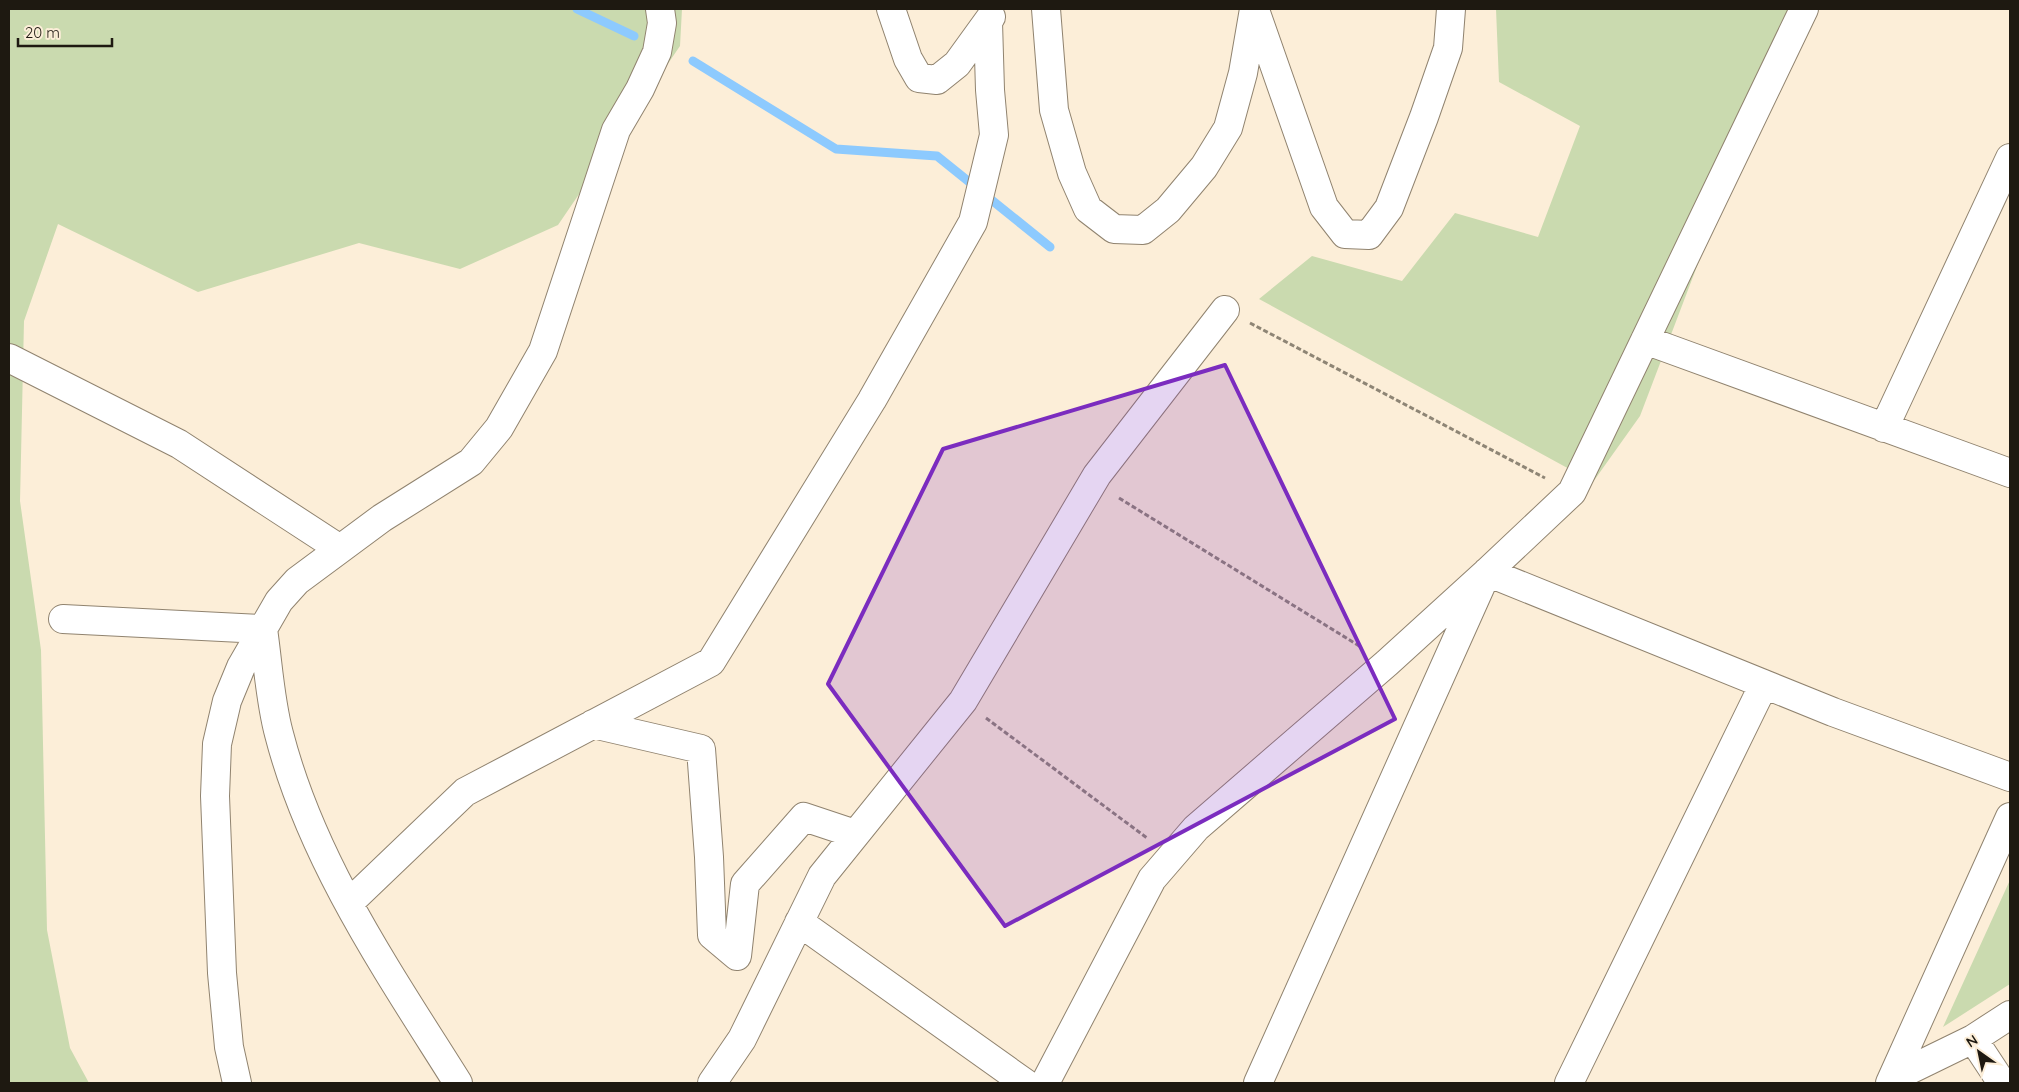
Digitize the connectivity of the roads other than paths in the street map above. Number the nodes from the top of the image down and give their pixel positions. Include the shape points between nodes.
1 (660, 9) edge
2 (891, 9) edge
3 (1046, 9) edge
4 (1254, 9) edge
5 (1451, 9) edge
6 (1804, 9) edge
7 (992, 15) edge
8 (2010, 158) edge
9 (1225, 310) road end
10 (1645, 340) junction
11 (9, 358) edge
12 (1884, 428) junction
13 (2010, 473) edge
14 (340, 549) junction
15 (1488, 572) junction
16 (63, 619) dead end
17 (263, 629) junction
18 (1764, 684) junction
19 (593, 724) junction
20 (2010, 777) edge
21 (2010, 817) edge
22 (855, 834) junction
23 (348, 903) junction
24 (799, 922) junction
25 (2010, 1015) edge
26 (1973, 1039) junction
27 (1266, 1081) edge
28 (1891, 1081) edge
29 (236, 1083) edge
30 (458, 1083) edge
31 (712, 1083) edge
32 (1025, 1083) edge
33 (1045, 1083) edge
34 (1569, 1083) edge
35 (2002, 1083) edge

1 - 14 street via 662,23 657,52 616,130 543,351 499,428 471,462 382,518
2 - 7 street via 908,59 919,78 937,80 957,64
3 - 4 street via 1054,110 1080,191 1088,209 1114,229 1142,230 1168,210 1204,167 1228,128 1243,74
4 - 5 street via 1324,207 1345,234 1370,236 1389,208 1424,117 1448,48
6 - 10 street
7 - 19 street via 990,90 994,135 973,222 872,400 711,662
8 - 12 street
9 - 22 street via 1093,482 963,701
10 - 12 street
10 - 15 street via 1572,492
11 - 14 street via 179,444
12 - 13 street
14 - 17 street via 297,581 279,601
15 - 18 street
15 - 27 street
15 - 33 street via 1196,828 1171,856 1152,879
16 - 17 street
17 - 23 street via 278,732 297,793
17 - 29 street via 241,667 227,701 217,744 215,796 222,973
18 - 20 street
18 - 34 street
19 - 22 street via 701,749 712,935 737,956 746,884 804,817
19 - 23 street via 465,792
21 - 28 street
22 - 24 street via 822,876
23 - 30 street
24 - 31 street via 742,1039
24 - 32 street
25 - 26 street
26 - 28 street
26 - 35 street

